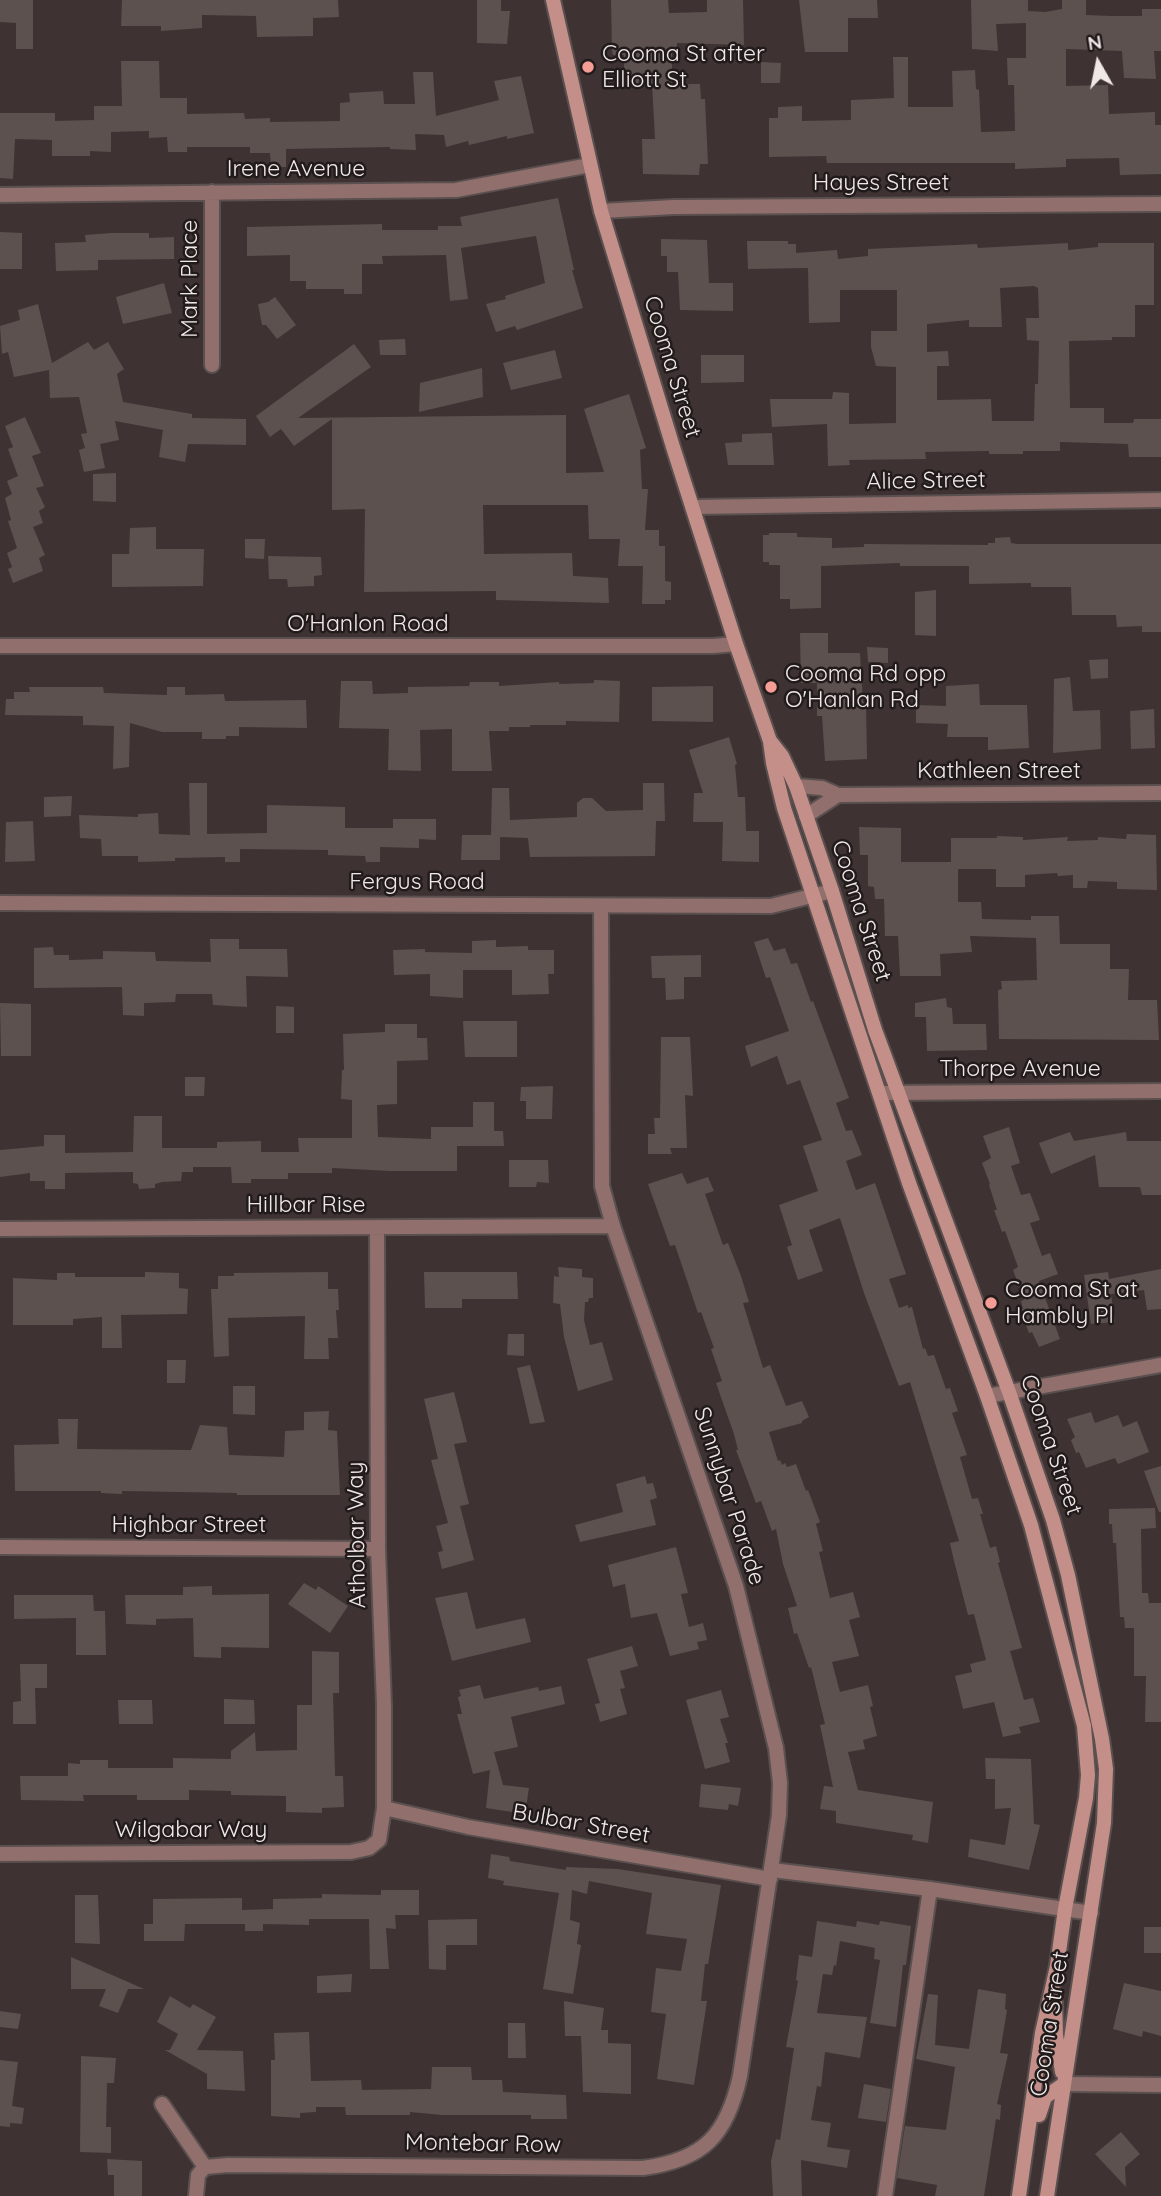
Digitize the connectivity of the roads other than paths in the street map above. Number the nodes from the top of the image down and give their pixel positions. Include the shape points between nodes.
1 (553, 0) edge
2 (590, 165) junction
3 (212, 192) junction
4 (0, 195) edge
5 (1161, 204) edge
6 (601, 211) junction
7 (212, 365) dead end
8 (1161, 500) edge
9 (693, 507) junction
10 (736, 644) junction
11 (0, 646) edge
12 (770, 741) junction
13 (796, 786) junction
14 (1161, 793) edge
15 (838, 795) junction
16 (806, 816) junction
17 (832, 891) junction
18 (812, 897) junction
19 (0, 903) edge
20 (601, 906) junction
21 (1161, 1091) edge
22 (880, 1093) junction
23 (899, 1093) junction
24 (613, 1226) junction
25 (377, 1228) junction
26 (0, 1229) edge
27 (1161, 1365) edge
28 (1009, 1392) junction
29 (987, 1396) junction
30 (0, 1546) edge
31 (378, 1549) junction
32 (384, 1808) junction
33 (379, 1840) joint
34 (0, 1854) edge
35 (771, 1874) junction
36 (930, 1889) junction
37 (1065, 1909) junction
38 (1091, 1913) junction
39 (1057, 1966) junction
40 (1064, 2084) junction
41 (1161, 2085) edge
42 (162, 2104) dead end
43 (734, 2104) joint
44 (205, 2167) junction
45 (1020, 2192) edge
46 (196, 2196) edge
47 (885, 2196) edge
48 (1047, 2196) edge

1 - 2 main road, Cooma Street
2 - 3 street, Irene Avenue via 456,190
2 - 6 main road, Cooma Street
3 - 4 street, Irene Avenue
3 - 7 street, Mark Place
5 - 6 street, Hayes Street
6 - 9 main road, Cooma Street
8 - 9 street, Alice Street
9 - 10 main road, Cooma Street
10 - 11 street, O'Hanlon Road
10 - 12 main road, Cooma Street
12 - 13 main road, Cooma Street
12 - 18 main road, Cooma Street via 784,807
13 - 15 street, Kathleen Street
13 - 16 main road, Cooma Street
14 - 15 street, Kathleen Street
15 - 16 street
16 - 17 main road, Cooma Street
17 - 18 street, Fergus Road
17 - 23 main road, Cooma Street
18 - 20 street, Fergus Road via 771,906
18 - 22 main road, Cooma Street
19 - 20 street, Fergus Road
20 - 24 street, Sunnybar Parade via 602,1186
21 - 23 street, Thorpe Avenue
22 - 23 street, Thorpe Avenue
22 - 29 main road, Cooma Street
23 - 28 main road, Cooma Street
24 - 25 street, Hillbar Rise
24 - 35 street, Sunnybar Parade via 736,1586 765,1701 780,1783
25 - 26 street, Hillbar Rise
25 - 31 street, Atholbar Way
27 - 28 street
28 - 29 street
28 - 38 main road, Cooma Street via 1056,1531 1102,1739 1107,1794
29 - 37 main road, Cooma Street via 1031,1525 1084,1726 1086,1798
30 - 31 street, Highbar Street
31 - 32 street, Atholbar Way
32 - 33 street, Atholbar Way
32 - 35 street, Bulbar Street via 468,1827
33 - 34 street, Wilgabar Way via 351,1852
35 - 36 street, Bulbar Street
35 - 43 street, Sunnybar Parade
36 - 37 street, Bulbar Street
36 - 47 street
37 - 38 street, Bulbar Street
37 - 39 main road, Cooma Street
38 - 40 main road, Cooma Street
39 - 40 main road via 1055,2025
39 - 45 main road, Cooma Street via 1042,2033
40 - 41 street
40 - 45 main road via 1041,2105
40 - 48 main road, Cooma Street
42 - 44 street
43 - 44 street, Montebar Row via 708,2143 668,2165 643,2168
44 - 46 street via 198,2175

